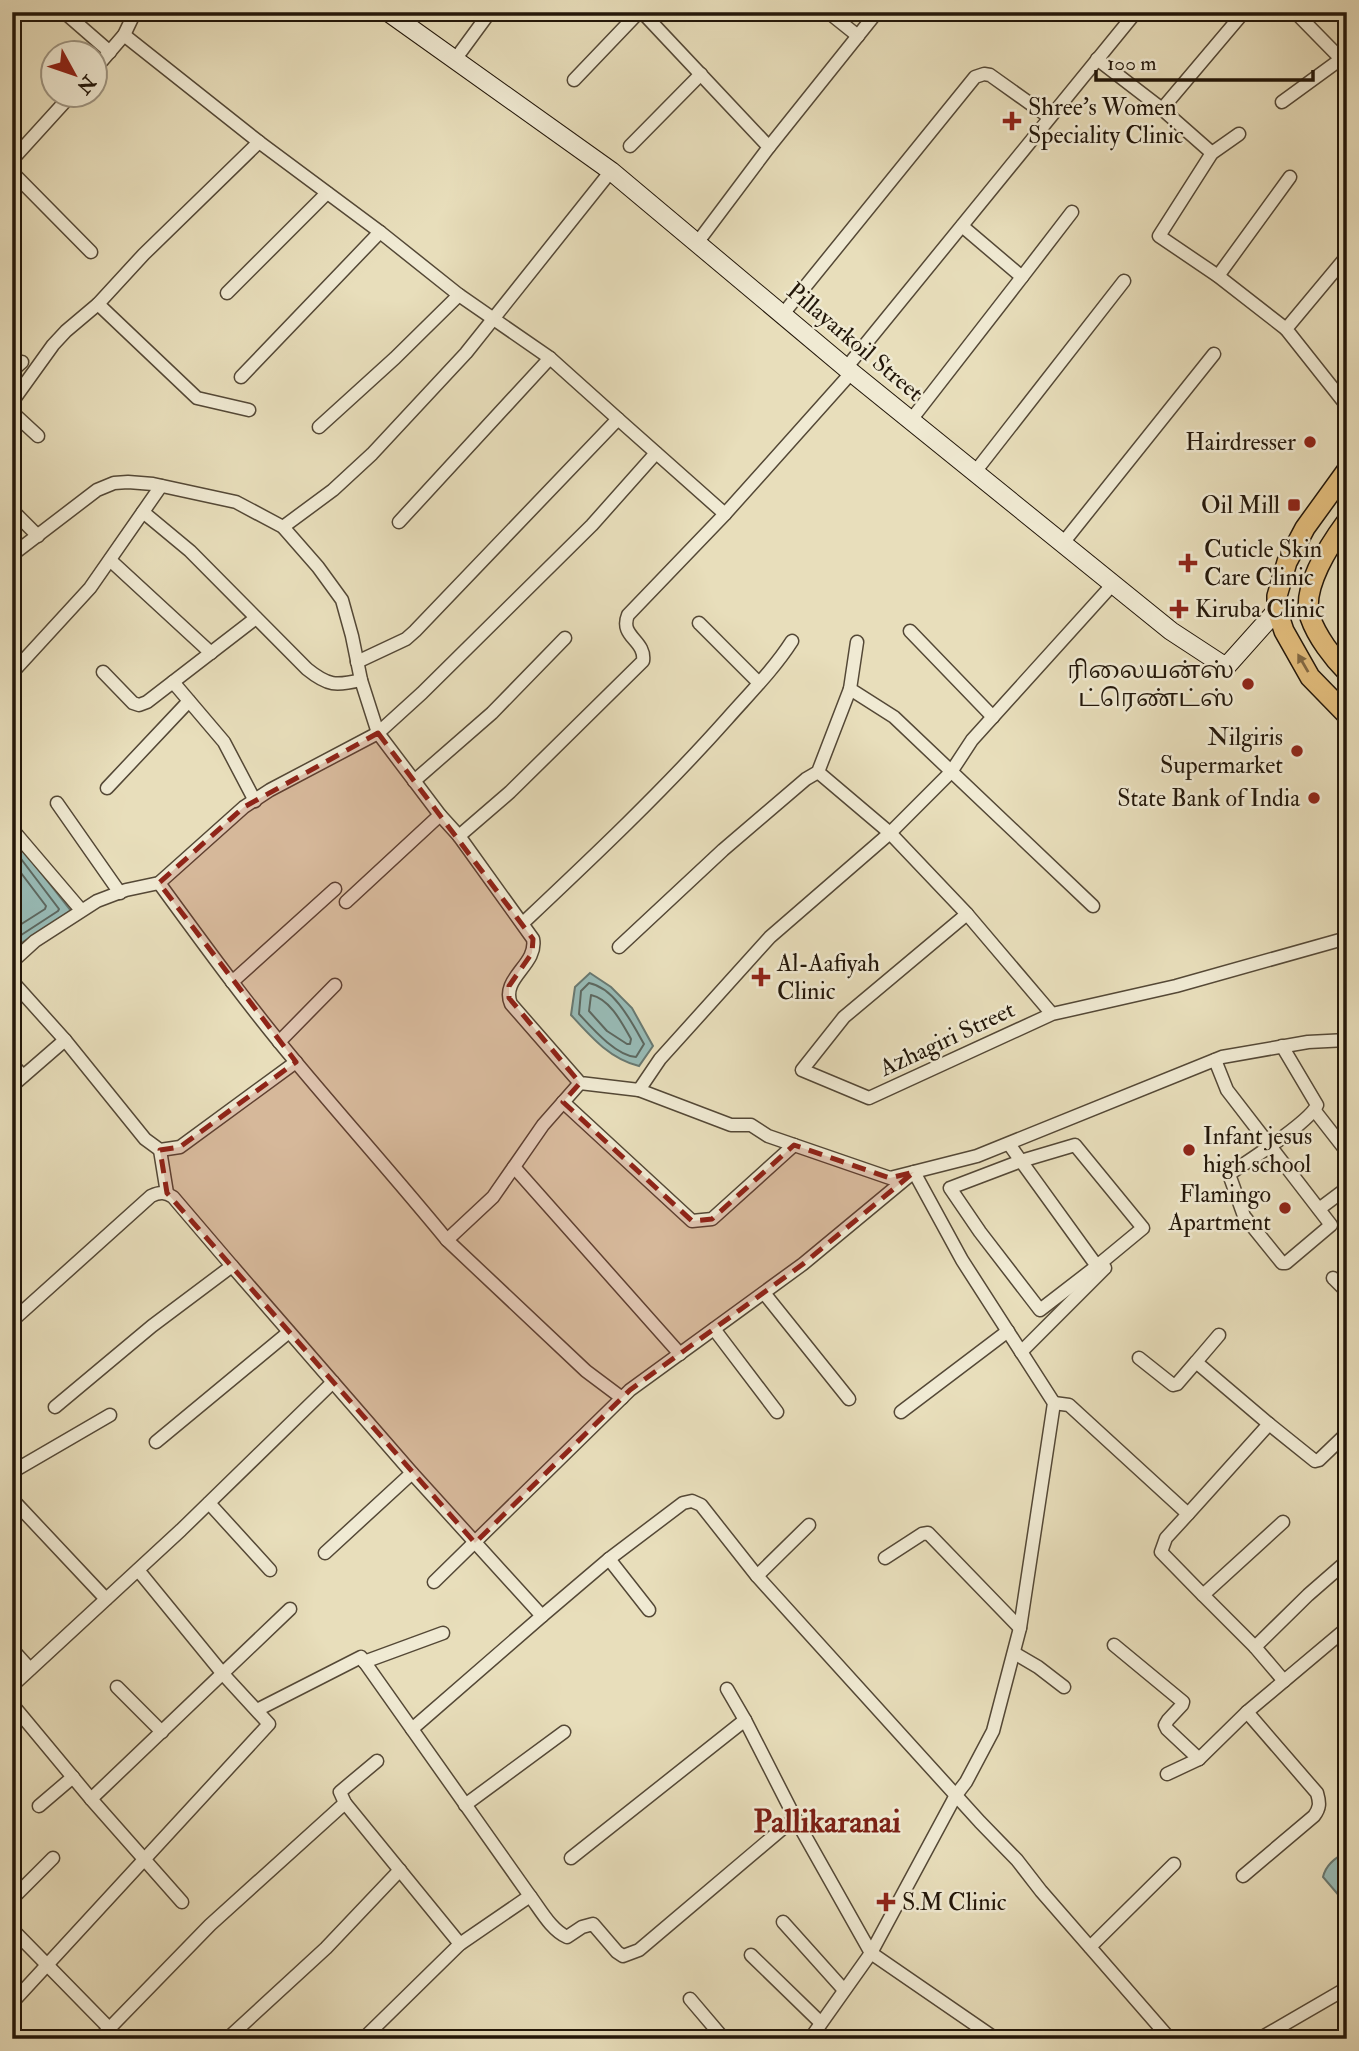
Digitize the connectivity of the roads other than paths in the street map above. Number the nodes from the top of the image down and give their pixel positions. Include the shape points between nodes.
1 (64, 12) edge
2 (135, 12) edge
3 (388, 12) edge
4 (640, 12) edge
5 (828, 12) edge
6 (877, 12) edge
7 (1136, 12) edge
8 (1244, 12) edge
9 (1295, 12) edge
10 (487, 16) dead end
11 (124, 35) junction
12 (858, 36) junction
13 (110, 52) junction
14 (108, 54) edge
15 (1097, 59) junction
16 (454, 61) junction
17 (1344, 62) edge
18 (701, 74) junction
19 (574, 80) dead end
20 (1282, 102) dead end
21 (59, 108) edge
22 (1162, 109) junction
23 (1049, 117) junction
24 (1240, 134) dead end
25 (259, 142) junction
26 (630, 146) dead end
27 (769, 147) junction
28 (1212, 153) junction
29 (12, 160) edge
30 (611, 171) junction
31 (12, 172) edge
32 (1290, 177) dead end
33 (327, 193) junction
34 (1072, 212) dead end
35 (962, 226) junction
36 (380, 232) junction
37 (697, 243) junction
38 (91, 251) dead end
39 (1347, 256) edge
40 (1218, 276) junction
41 (1022, 277) junction
42 (1124, 281) dead end
43 (228, 293) dead end
44 (459, 295) junction
45 (98, 303) junction
46 (783, 314) junction
47 (493, 319) junction
48 (1286, 329) junction
49 (1214, 354) dead end
50 (550, 358) junction
51 (849, 370) junction
52 (241, 377) dead end
53 (12, 402) edge
54 (1347, 406) edge
55 (249, 410) dead end
56 (12, 411) edge
57 (618, 419) junction
58 (911, 420) junction
59 (319, 427) dead end
60 (38, 436) dead end
61 (656, 453) junction
62 (1347, 470) edge
63 (975, 472) junction
64 (161, 486) junction
65 (12, 510) edge
66 (143, 512) junction
67 (725, 514) junction
68 (400, 522) dead end
69 (1347, 522) edge
70 (283, 527) junction
71 (37, 536) junction
72 (1063, 543) junction
73 (12, 555) edge
74 (110, 560) junction
75 (1113, 584) junction
76 (1277, 610) junction
77 (256, 618) junction
78 (699, 623) dead end
79 (909, 631) dead end
80 (565, 638) dead end
81 (792, 641) dead end
82 (857, 642) dead end
83 (211, 653) junction
84 (358, 662) junction
85 (103, 672) dead end
86 (12, 673) edge
87 (1347, 673) edge
88 (361, 680) junction
89 (173, 682) junction
90 (759, 683) junction
91 (850, 689) junction
92 (189, 701) junction
93 (1347, 715) edge
94 (993, 717) junction
95 (378, 733) junction
96 (818, 772) junction
97 (951, 772) junction
98 (414, 781) junction
99 (107, 788) dead end
100 (255, 801) junction
101 (57, 803) dead end
102 (440, 815) junction
103 (12, 829) edge
104 (890, 833) junction
105 (459, 836) junction
106 (159, 884) junction
107 (335, 889) dead end
108 (120, 893) junction
109 (346, 902) dead end
110 (1093, 906) dead end
111 (81, 910) junction
112 (967, 914) junction
113 (523, 923) junction
114 (1347, 938) edge
115 (619, 947) dead end
116 (12, 962) edge
117 (12, 981) edge
118 (232, 982) junction
119 (335, 985) dead end
120 (1052, 1014) junction
121 (65, 1040) junction
122 (1347, 1040) edge
123 (279, 1042) junction
124 (1282, 1046) junction
125 (1215, 1060) junction
126 (296, 1062) junction
127 (12, 1064) edge
128 (23, 1076) junction
129 (580, 1083) junction
130 (12, 1086) edge
131 (639, 1090) junction
132 (563, 1102) junction
133 (1315, 1111) junction
134 (1009, 1144) junction
135 (794, 1145) junction
136 (1270, 1146) junction
137 (160, 1150) junction
138 (1347, 1152) edge
139 (1021, 1161) junction
140 (937, 1166) junction
141 (514, 1167) junction
142 (914, 1172) junction
143 (950, 1188) junction
144 (1347, 1188) edge
145 (167, 1194) junction
146 (1319, 1209) junction
147 (447, 1240) junction
148 (232, 1266) junction
149 (1101, 1267) junction
150 (1333, 1278) dead end
151 (1347, 1292) edge
152 (764, 1293) junction
153 (12, 1321) edge
154 (714, 1329) junction
155 (1008, 1331) junction
156 (289, 1332) junction
157 (1219, 1335) dead end
158 (1021, 1352) junction
159 (680, 1354) junction
160 (1139, 1359) dead end
161 (1196, 1362) junction
162 (333, 1382) junction
163 (622, 1398) junction
164 (849, 1399) dead end
165 (1054, 1403) junction
166 (55, 1407) dead end
167 (777, 1412) dead end
168 (901, 1412) dead end
169 (110, 1415) dead end
170 (1269, 1424) junction
171 (1347, 1440) edge
172 (156, 1442) dead end
173 (12, 1472) edge
174 (412, 1473) junction
175 (12, 1499) edge
176 (209, 1503) junction
177 (1188, 1514) junction
178 (1283, 1522) dead end
179 (810, 1525) dead end
180 (475, 1543) junction
181 (325, 1553) dead end
182 (886, 1558) dead end
183 (609, 1559) junction
184 (1347, 1561) edge
185 (138, 1570) junction
186 (270, 1570) dead end
187 (757, 1576) junction
188 (434, 1582) dead end
189 (1203, 1595) junction
190 (106, 1599) junction
191 (290, 1609) dead end
192 (649, 1609) dead end
193 (542, 1616) junction
194 (1020, 1628) junction
195 (1347, 1628) edge
196 (443, 1633) dead end
197 (1114, 1645) dead end
198 (1255, 1647) junction
199 (12, 1649) edge
200 (1014, 1653) junction
201 (364, 1662) junction
202 (30, 1669) junction
203 (223, 1675) junction
204 (1284, 1681) junction
205 (12, 1686) edge
206 (1064, 1686) dead end
207 (117, 1687) dead end
208 (727, 1689) dead end
209 (12, 1704) edge
210 (257, 1710) junction
211 (1247, 1712) junction
212 (745, 1720) junction
213 (412, 1729) junction
214 (162, 1732) junction
215 (564, 1732) dead end
216 (1199, 1759) junction
217 (377, 1761) dead end
218 (1167, 1774) dead end
219 (73, 1777) junction
220 (956, 1795) junction
221 (91, 1799) junction
222 (345, 1804) junction
223 (465, 1805) junction
224 (39, 1806) dead end
225 (795, 1818) junction
226 (53, 1858) dead end
227 (571, 1858) dead end
228 (144, 1860) junction
229 (1174, 1864) dead end
230 (400, 1870) junction
231 (1242, 1876) dead end
232 (530, 1896) junction
233 (12, 1899) edge
234 (182, 1902) dead end
235 (783, 1922) dead end
236 (12, 1929) edge
237 (460, 1944) junction
238 (1090, 1947) junction
239 (871, 1953) junction
240 (751, 1955) dead end
241 (48, 1965) junction
242 (1347, 1988) edge
243 (844, 1990) junction
244 (690, 1999) dead end
245 (12, 2003) edge
246 (821, 2023) junction
247 (113, 2033) edge
248 (1274, 2035) edge
249 (99, 2039) edge
250 (227, 2039) edge
251 (363, 2039) edge
252 (724, 2039) edge
253 (810, 2039) edge
254 (996, 2039) edge
255 (1170, 2039) edge
256 (1259, 2039) edge

1 - 13 street
2 - 11 street
3 - 16 street, Pillayarkoil Street
4 - 18 street
4 - 19 street
5 - 12 street
6 - 12 street
7 - 15 street
8 - 22 street
9 - 17 street
10 - 16 street
11 - 13 street
11 - 25 street
12 - 27 street
13 - 14 street
15 - 22 street
15 - 23 street
16 - 30 street, Pillayarkoil Street
17 - 20 street
18 - 26 street
18 - 27 street
21 - 29 street
22 - 28 street
23 - 35 street
23 - 46 street via 990,75 975,77
24 - 28 street
25 - 33 street
25 - 45 street
27 - 37 street
28 - 40 street via 1158,236
30 - 37 street, Pillayarkoil Street
30 - 47 street
31 - 38 street
32 - 40 street
33 - 36 street
33 - 43 street
34 - 41 street
35 - 41 street
35 - 51 street
36 - 44 street
36 - 52 street
37 - 46 street, Pillayarkoil Street
39 - 48 street
40 - 48 street
41 - 58 street
42 - 63 street
44 - 47 street
44 - 59 street
45 - 53 street via 65,331
45 - 55 street via 197,398
46 - 51 street, Pillayarkoil Street
47 - 50 street
47 - 70 street via 372,454
48 - 54 street
49 - 72 street
50 - 57 street
50 - 68 street
51 - 58 street, Pillayarkoil Street
51 - 67 street
56 - 60 street
57 - 61 street
57 - 84 street via 415,631
58 - 63 street, Pillayarkoil Street
61 - 67 street
61 - 95 street via 583,534
62 - 76 main road via 1293,551 1277,596
63 - 72 street, Pillayarkoil Street
64 - 66 street
64 - 70 street via 236,502
64 - 71 street via 114,483 97,490
65 - 71 street
66 - 74 street
66 - 77 street via 190,551
67 - 105 street via 628,615 626,629 642,649 643,661
69 - 87 main road via 1318,565 1309,615
70 - 84 street via 342,600
71 - 73 street
72 - 75 street, Pillayarkoil Street
74 - 83 street
74 - 86 street via 90,589
75 - 76 street, Pillayarkoil Street via 1171,631 1226,667
75 - 94 street
93 -> 76 main road via 1311,677
77 - 83 street
77 - 88 street via 319,678 339,685
78 - 90 street
79 - 94 street
80 - 98 street via 492,713
81 - 90 street
82 - 91 street
83 - 89 street
84 - 88 street
85 - 89 street via 139,705
88 - 95 street
89 - 92 street
90 - 113 street via 629,823
91 - 96 street
91 - 97 street via 894,717
92 - 99 street
92 - 100 street via 224,742
94 - 97 street
95 - 98 street
95 - 100 street
96 - 104 street
96 - 115 street via 723,850
97 - 104 street
97 - 110 street
98 - 102 street
100 - 106 street
101 - 108 street
102 - 105 street
102 - 109 street
103 - 111 street
104 - 112 street
104 - 131 street via 770,937 660,1059
105 - 113 street
106 - 108 street
106 - 118 street
107 - 118 street
108 - 111 street
111 - 116 street
112 - 120 street, Azhagiri Street
112 - 120 street, Azhagiri Street via 844,1017 802,1070 869,1098
113 - 129 street via 534,948 509,986 509,999
114 - 120 street, Azhagiri Street via 1176,986
117 - 121 street
118 - 123 street
119 - 123 street
121 - 128 street
121 - 137 street via 145,1139
122 - 124 street
123 - 126 street
124 - 125 street
124 - 133 street via 1317,1105
125 - 134 street
125 - 136 street via 1227,1090
126 - 137 street via 180,1147
126 - 147 street
127 - 128 street
128 - 130 street
129 - 131 street
129 - 132 street
131 - 135 street via 731,1125 751,1125
132 - 135 street via 692,1221 712,1219
132 - 141 street
133 - 136 street
133 - 138 street
134 - 139 street
134 - 140 street
135 - 142 street via 890,1178
136 - 146 street
136 - 146 street via 1230,1177 1244,1216 1282,1263 1331,1225
137 - 145 street
139 - 143 street
139 - 149 street
139 - 149 street via 1075,1145 1143,1228
140 - 142 street
140 - 143 street
141 - 147 street via 493,1197
141 - 159 street
142 - 152 street
142 - 155 street via 961,1260
143 - 149 street via 1040,1310
144 - 146 street
145 - 148 street
145 - 153 street via 151,1196
147 - 163 street via 586,1371
148 - 156 street
148 - 166 street
149 - 158 street
150 - 151 street
152 - 154 street
152 - 164 street
154 - 159 street
154 - 167 street
155 - 158 street
155 - 168 street
156 - 162 street
156 - 172 street
157 - 161 street
158 - 165 street
159 - 163 street
160 - 161 street via 1173,1385
161 - 170 street
162 - 174 street
162 - 176 street
163 - 180 street
165 - 177 street via 1069,1405
165 - 194 street
169 - 173 street
170 - 171 street via 1315,1461 1343,1437
170 - 177 street
174 - 180 street
174 - 181 street
175 - 190 street
176 - 185 street
176 - 186 street
177 - 189 street via 1166,1538 1161,1552
178 - 189 street
179 - 187 street
180 - 188 street
180 - 193 street
182 - 194 street via 928,1533
183 - 187 street via 683,1503 692,1501 701,1505
183 - 192 street
183 - 193 street
184 - 198 street
185 - 190 street
185 - 203 street
187 - 220 street
189 - 198 street
190 - 202 street
191 - 203 street
193 - 213 street
194 - 200 street
195 - 204 street
196 - 201 street
197 - 216 street via 1183,1702 1165,1725
198 - 204 street
199 - 202 street
200 - 206 street
200 - 220 street via 993,1731
201 - 210 street via 360,1657
201 - 213 street
202 - 205 street
203 - 210 street
203 - 214 street
204 - 211 street
207 - 214 street
208 - 212 street
209 - 219 street
210 - 228 street via 269,1724
211 - 216 street
211 - 231 street via 1320,1802 1314,1816
212 - 225 street
212 - 227 street
213 - 223 street
214 - 221 street
215 - 223 street
216 - 218 street
217 - 222 street via 340,1792
219 - 221 street
219 - 224 street
220 - 238 street
220 - 239 street
221 - 228 street
222 - 230 street
222 - 247 street via 210,1926
223 - 232 street
225 - 232 street via 623,1956 593,1924 571,1936 562,1935
225 - 239 street
226 - 233 street
228 - 234 street
228 - 241 street
229 - 238 street
230 - 237 street
230 - 250 street via 326,1948
232 - 237 street
235 - 243 street
236 - 241 street
237 - 251 street
238 - 255 street
239 - 243 street
239 - 254 street
240 - 246 street
241 - 245 street
241 - 247 street
242 - 248 street
243 - 246 street
244 - 252 street
246 - 253 street
247 - 249 street
248 - 256 street

